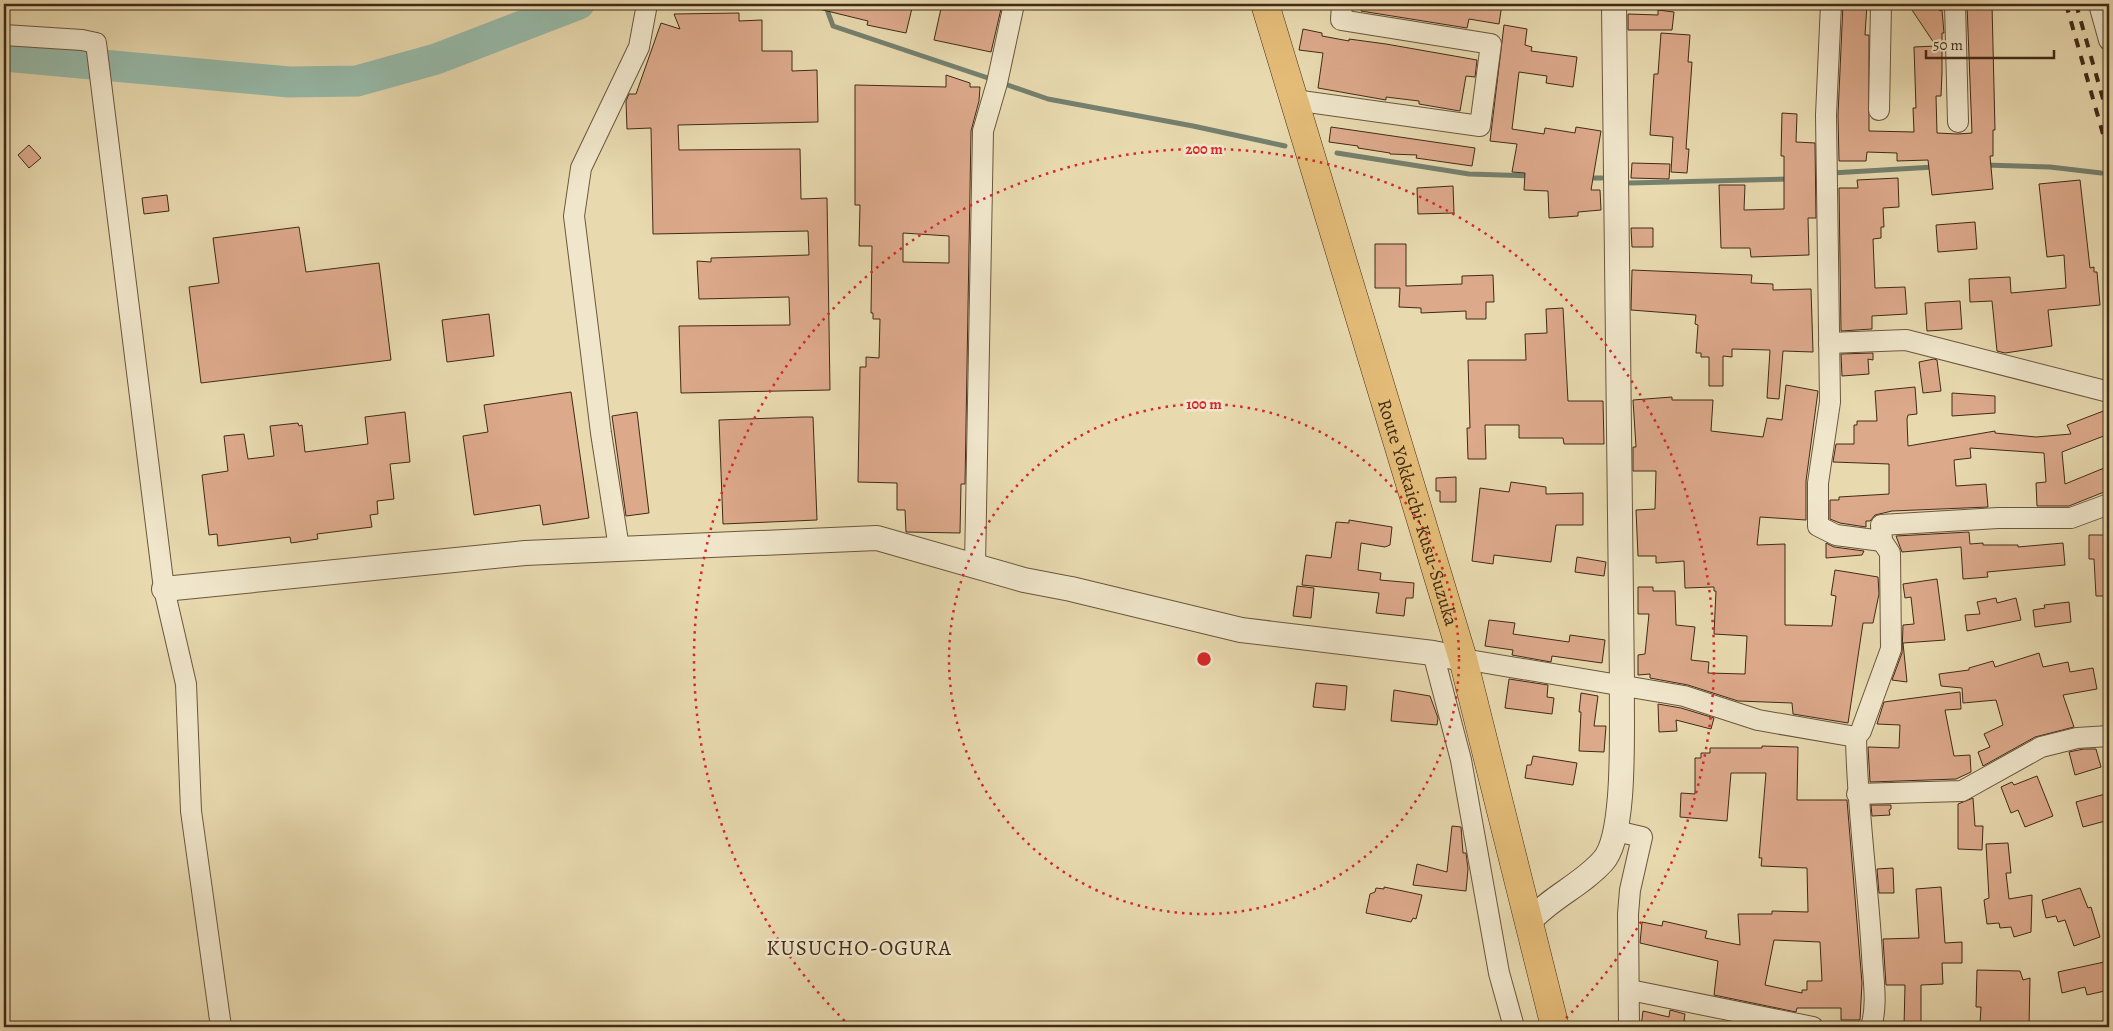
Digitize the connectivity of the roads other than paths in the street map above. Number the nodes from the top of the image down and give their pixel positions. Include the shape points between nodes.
1 (647, 4) edge
2 (1014, 4) edge
3 (1265, 4) edge
4 (1342, 4) edge
5 (1617, 4) edge
6 (1831, 4) edge
7 (1881, 4) edge
8 (1955, 4) edge
9 (2099, 4) edge
10 (4, 35) edge
11 (2109, 40) edge
12 (1294, 100) junction
13 (1879, 110) dead end
14 (1958, 122) dead end
15 (1829, 343) junction
16 (2109, 392) edge
17 (2109, 504) edge
18 (1882, 541) junction
19 (619, 548) junction
20 (975, 565) junction
21 (164, 589) junction
22 (1432, 652) junction
23 (1463, 659) junction
24 (1622, 685) junction
25 (2109, 736) edge
26 (1856, 737) junction
27 (1857, 794) junction
28 (1616, 832) junction
29 (1530, 921) junction
30 (1630, 990) junction
31 (221, 1027) edge
32 (1514, 1027) edge
33 (1555, 1027) edge
34 (1629, 1027) edge
35 (1813, 1027) edge
36 (1872, 1027) edge

1 - 19 street via 639,47 581,168 574,216
2 - 20 street via 983,130
3 - 12 main road, Route Yokkaichi-Kusu-Suzuka
4 - 12 street via 1340,20 1491,44 1480,126
5 - 24 street
6 - 15 street via 1826,115
7 - 13 street
8 - 14 street
9 - 11 street
10 - 21 street via 96,43
12 - 23 main road, Route Yokkaichi-Kusu-Suzuka
15 - 16 street via 1906,340
15 - 18 street via 1830,402 1818,483 1818,526 1836,535
17 - 18 street via 2071,518 1998,518 1881,525
18 - 26 street via 1890,553 1890,649 1862,731
19 - 20 street via 877,538
19 - 21 street via 444,560
20 - 22 street via 1024,580 1241,630
21 - 31 street via 186,684 191,811
22 - 23 street
22 - 32 street via 1461,760 1499,973
23 - 24 street
23 - 29 main road, Route Yokkaichi-Kusu-Suzuka
24 - 26 street via 1684,696 1758,720
24 - 28 street
25 - 27 street via 2077,738 2041,747 1962,791
26 - 27 street
27 - 36 street via 1871,934 1876,1013
28 - 29 street via 1604,860 1544,905
28 - 30 street via 1642,837 1628,914
29 - 33 main road, Route Yokkaichi-Kusu-Suzuka
30 - 34 street
30 - 35 street

